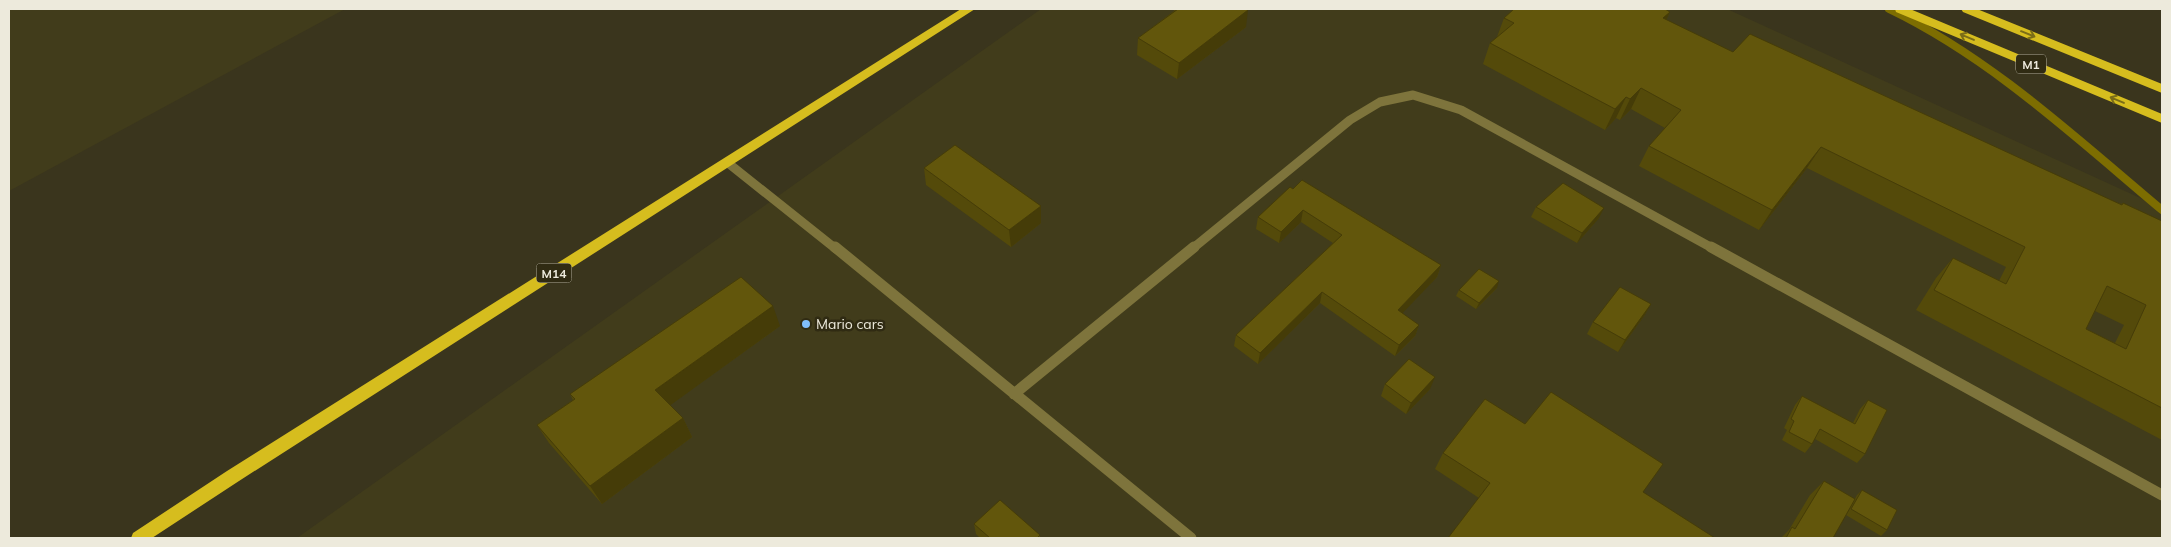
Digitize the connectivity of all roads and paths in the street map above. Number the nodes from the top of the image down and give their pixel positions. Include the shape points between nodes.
1 (969, 9) edge
2 (1900, 9) edge
3 (1967, 9) edge
4 (2162, 89) edge
5 (2162, 119) edge
6 (728, 163) junction
7 (1014, 394) junction
8 (2162, 495) edge
9 (139, 538) edge
10 (1191, 538) edge

1 - 6 highway, M14
5 -> 2 highway, M1
3 -> 4 highway, M1
6 - 7 street
6 - 9 highway, M14
7 - 8 street via 1350,120 1380,102 1413,95 1461,110
7 - 10 street

